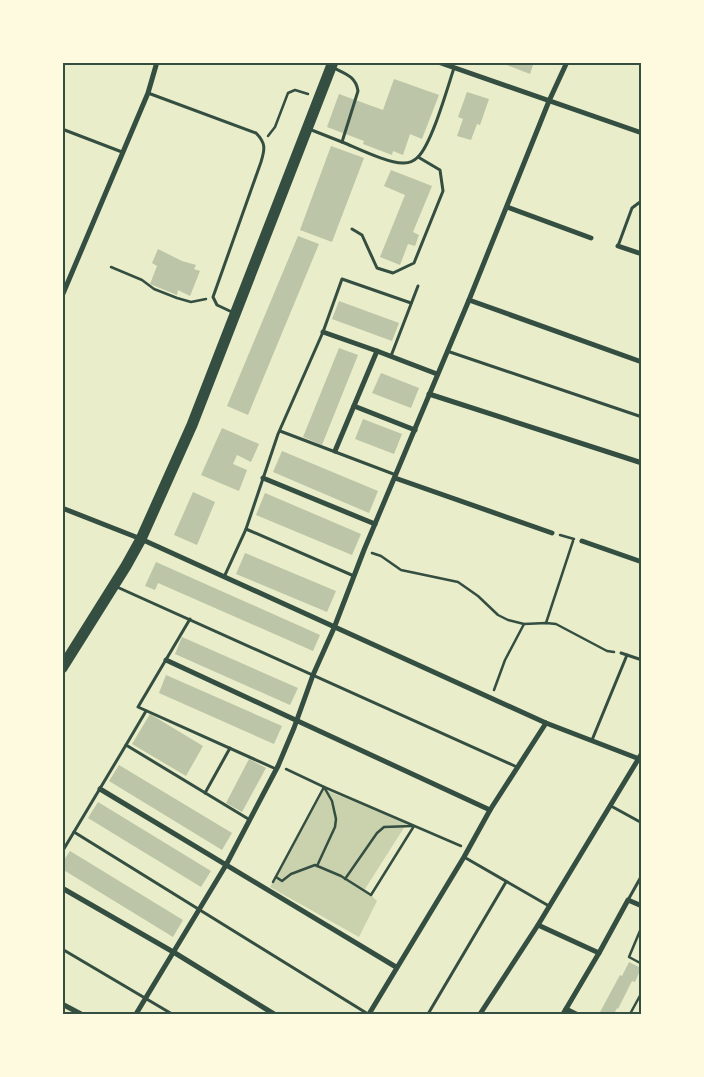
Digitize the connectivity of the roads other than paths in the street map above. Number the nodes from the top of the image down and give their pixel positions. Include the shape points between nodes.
1 (157, 62) edge
2 (438, 62) edge
3 (567, 62) edge
4 (332, 65) edge
5 (454, 68) junction
6 (148, 93) junction
7 (549, 101) junction
8 (308, 128) junction
9 (62, 130) edge
10 (642, 133) edge
11 (342, 142) junction
12 (123, 153) junction
13 (418, 157) junction
14 (642, 203) edge
15 (507, 207) junction
16 (352, 229) dead end
17 (591, 238) dead end
18 (618, 246) joint
19 (641, 252) edge
20 (418, 286) dead end
21 (62, 296) edge
22 (469, 300) junction
23 (412, 303) junction
24 (236, 314) junction
25 (323, 332) junction
26 (377, 351) junction
27 (447, 351) junction
28 (391, 356) junction
29 (639, 362) dead end
30 (438, 374) junction
31 (429, 394) junction
32 (354, 406) junction
33 (642, 417) edge
34 (280, 430) junction
35 (414, 430) junction
36 (335, 451) junction
37 (642, 463) edge
38 (396, 477) junction
39 (263, 478) junction
40 (62, 508) edge
41 (375, 524) junction
42 (246, 529) junction
43 (552, 533) road end
44 (141, 539) junction
45 (582, 541) road end
46 (642, 562) edge
47 (354, 576) junction
48 (224, 578) junction
49 (114, 586) junction
50 (190, 619) junction
51 (334, 628) junction
52 (621, 653) road end
53 (627, 655) junction
54 (166, 660) junction
55 (642, 660) edge
56 (62, 668) edge
57 (313, 675) junction
58 (146, 711) junction
59 (297, 720) junction
60 (546, 723) junction
61 (591, 741) junction
62 (126, 746) junction
63 (230, 748) junction
64 (642, 753) edge
65 (640, 760) edge
66 (277, 767) junction
67 (518, 767) junction
68 (100, 789) junction
69 (205, 793) junction
70 (611, 806) junction
71 (490, 810) junction
72 (250, 820) junction
73 (642, 823) edge
74 (74, 832) junction
75 (62, 852) edge
76 (464, 857) junction
77 (226, 865) junction
78 (642, 875) edge
79 (506, 882) junction
80 (62, 888) edge
81 (628, 900) junction
82 (549, 906) junction
83 (642, 906) edge
84 (200, 911) junction
85 (538, 925) junction
86 (62, 950) edge
87 (175, 953) junction
88 (600, 953) junction
89 (396, 968) junction
90 (145, 999) junction
91 (62, 1004) edge
92 (564, 1012) edge
93 (481, 1013) edge
94 (80, 1014) edge
95 (136, 1014) edge
96 (172, 1014) edge
97 (274, 1014) edge
98 (368, 1014) edge
99 (428, 1014) edge
100 (488, 1014) edge
101 (576, 1014) edge

1 - 6 street
2 - 5 street
3 - 7 street
4 - 8 highway
4 - 11 lane via 352,78 358,91
5 - 7 street
5 - 13 lane via 430,138
6 - 12 street
6 - 24 lane via 256,133 265,145 213,297 217,306
7 - 10 street
7 - 15 street
8 - 11 lane
8 - 24 highway
9 - 12 lane
11 - 13 lane via 402,163
12 - 21 street
13 - 16 lane via 440,170 443,191 414,263 393,273 377,268 362,234
14 - 18 lane via 632,208
15 - 17 street
15 - 22 street
18 - 19 street
20 - 23 lane
22 - 27 street
22 - 29 street
23 - 25 lane via 342,278
23 - 28 lane
24 - 44 highway via 192,425
25 - 26 street
25 - 34 lane
26 - 28 street
26 - 32 street
27 - 30 street
27 - 33 lane
28 - 30 street
30 - 31 street
31 - 35 street
31 - 37 street
32 - 35 street
32 - 36 street
34 - 36 lane
34 - 39 lane
35 - 38 street
36 - 38 lane
38 - 41 street
38 - 43 street
39 - 41 street
39 - 42 lane
40 - 44 street
41 - 47 street
42 - 47 lane
42 - 48 lane
44 - 48 street
44 - 49 highway
45 - 46 street
47 - 51 street
48 - 51 street
49 - 50 lane
49 - 56 highway
50 - 54 lane
50 - 57 lane
51 - 57 street
51 - 60 street
52 - 53 lane
53 - 55 lane
53 - 61 lane
54 - 58 lane via 138,707
54 - 59 street
57 - 59 street
57 - 67 lane
58 - 62 lane
58 - 63 lane
59 - 66 street
59 - 71 street
60 - 61 street
60 - 67 street
61 - 65 street
62 - 68 lane
62 - 69 lane
63 - 66 lane
63 - 69 lane
64 - 65 street
65 - 70 street
66 - 72 street
67 - 71 street
68 - 74 lane
68 - 77 street
69 - 72 lane
70 - 73 lane
70 - 82 street
71 - 76 street
72 - 77 street
74 - 75 lane
74 - 84 lane
76 - 79 lane
76 - 89 street
77 - 84 street
77 - 89 street
78 - 81 lane
79 - 82 lane
79 - 99 lane
80 - 87 street
81 - 83 street
81 - 88 street
82 - 85 street
84 - 87 street
84 - 98 lane
85 - 88 street
85 - 93 street
86 - 90 lane
87 - 90 street
87 - 97 street
88 - 92 street
89 - 98 street
90 - 95 street
90 - 96 lane
91 - 94 street
92 - 101 street
93 - 100 street

